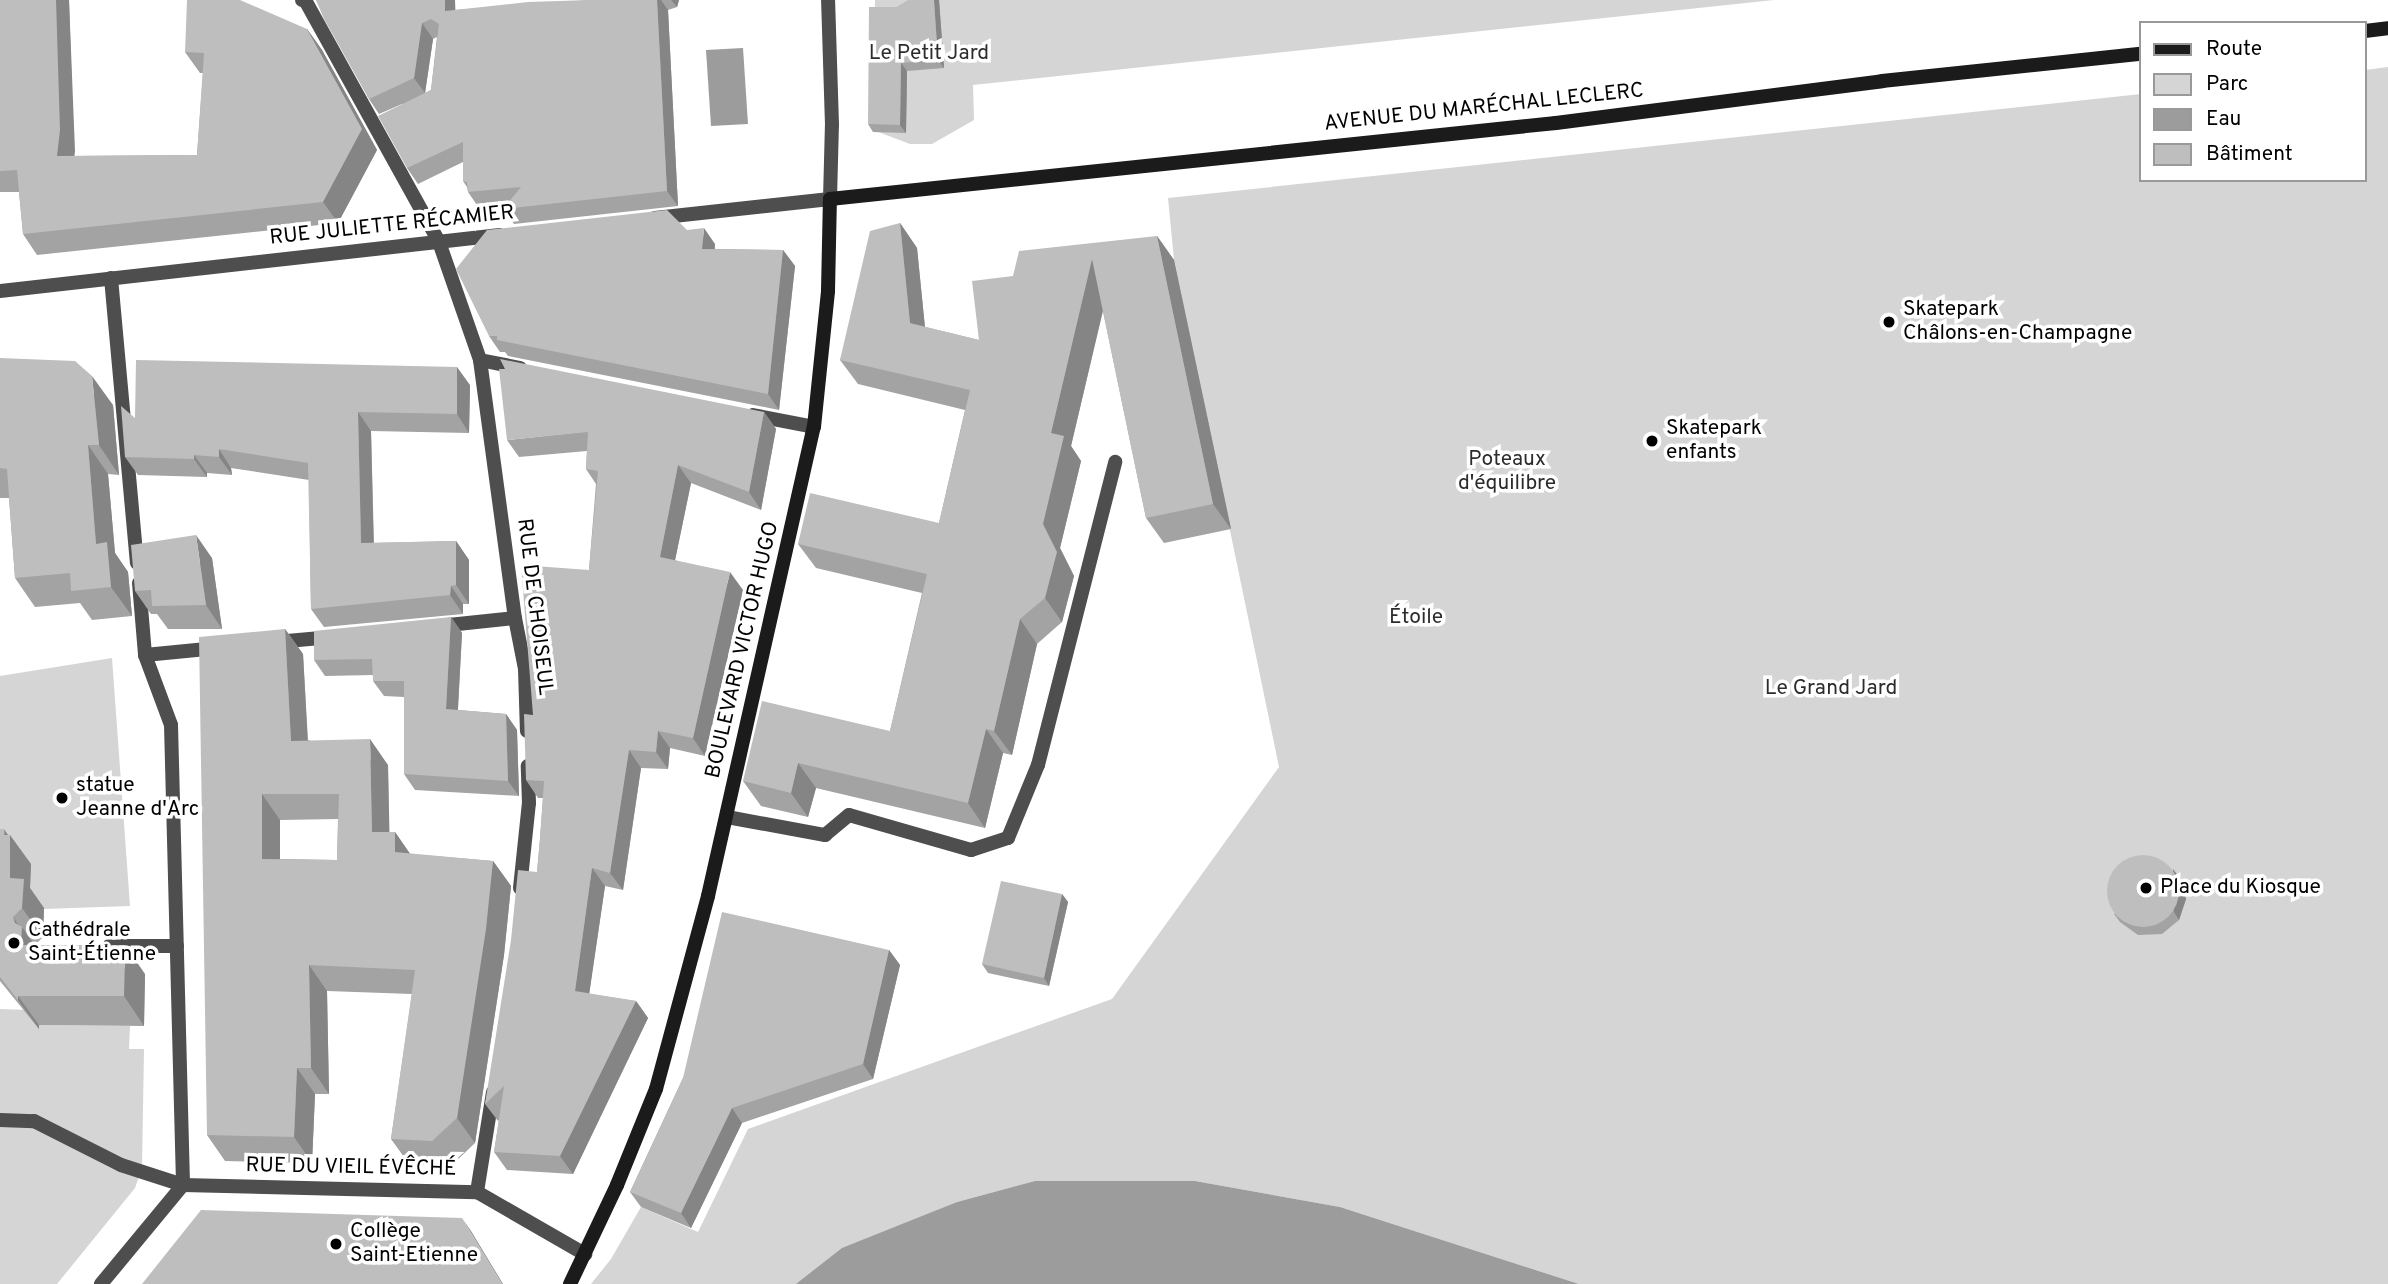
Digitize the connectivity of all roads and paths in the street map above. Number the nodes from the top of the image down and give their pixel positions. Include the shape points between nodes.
1 (304, 0) edge
2 (828, 0) edge
3 (2388, 28) edge
4 (2367, 31) edge
5 (2140, 54) edge
6 (830, 199) junction
7 (634, 220) edge
8 (511, 234) edge
9 (439, 242) junction
10 (111, 278) junction
11 (0, 290) edge
12 (480, 360) junction
13 (534, 371) edge
14 (734, 411) edge
15 (814, 427) junction
16 (1115, 462) dead end
17 (515, 618) junction
18 (419, 628) edge
19 (351, 635) edge
20 (255, 644) edge
21 (228, 647) edge
22 (145, 655) junction
23 (727, 817) junction
24 (519, 900) edge
25 (97, 946) edge
26 (177, 946) junction
27 (495, 1074) edge
28 (0, 1120) edge
29 (183, 1185) junction
30 (477, 1192) junction
31 (586, 1254) junction
32 (101, 1284) edge
33 (570, 1284) edge

1 - 9 street, RUE DE CHOISEUL via 381,124
2 - 6 street, BOULEVARD VICTOR HUGO
3 - 4 main road
5 - 6 main road, AVENUE DU MARÉCHAL LECLERC via 1881,81 1556,123
6 - 7 street
6 - 15 main road, BOULEVARD VICTOR HUGO via 828,291
8 - 9 street, RUE JULIETTE RÉCAMIER
9 - 10 street, RUE JULIETTE RÉCAMIER
9 - 12 street, RUE DE CHOISEUL
10 - 11 street, RUE JULIETTE RÉCAMIER
10 - 22 street
12 - 13 street
12 - 17 street, RUE DE CHOISEUL
14 - 15 street
15 - 23 main road, BOULEVARD VICTOR HUGO
16 - 23 street via 1038,765 1008,838 971,850 849,815 825,835
17 - 18 street
17 - 24 street, RUE DE CHOISEUL via 525,669 528,803
19 - 20 street
21 - 22 street
22 - 26 street via 171,725
23 - 31 main road, BOULEVARD VICTOR HUGO via 656,1089
25 - 26 street
26 - 29 street
27 - 30 street
28 - 29 street, RUE DU VIEIL ÉVÊCHÉ via 34,1121 121,1165
29 - 30 street, RUE DU VIEIL ÉVÊCHÉ
29 - 32 street
30 - 31 street, RUE DU VIEIL ÉVÊCHÉ
31 - 33 main road, BOULEVARD VICTOR HUGO

